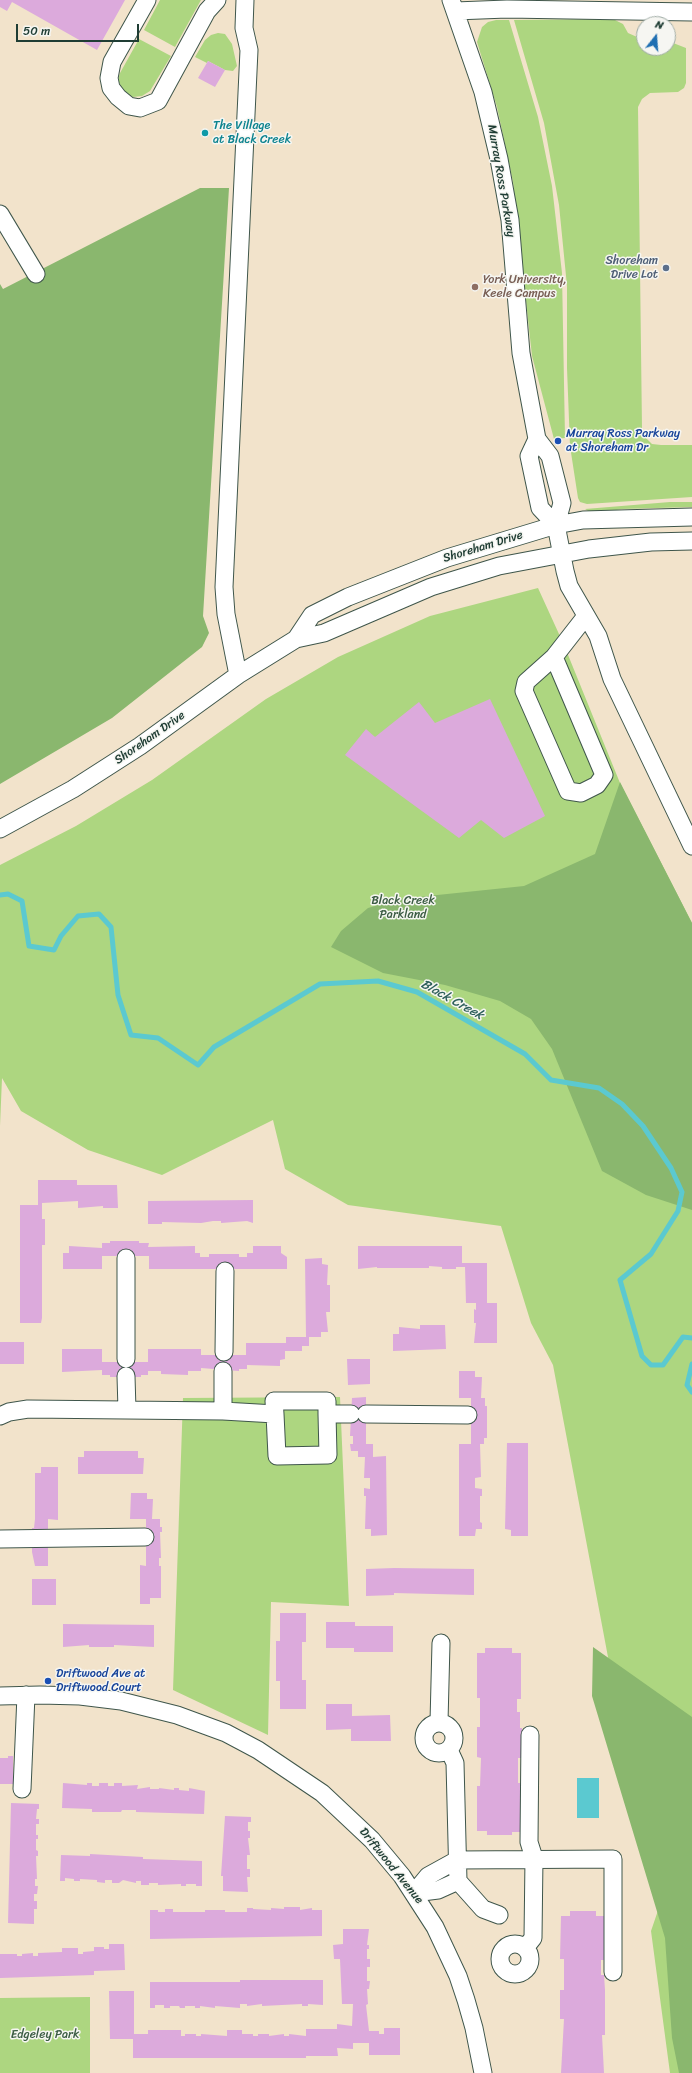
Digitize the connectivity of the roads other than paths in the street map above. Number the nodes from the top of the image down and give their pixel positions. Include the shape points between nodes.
1 (147, 0) edge
2 (217, 0) edge
3 (245, 0) edge
4 (453, 6) edge
5 (692, 12) edge
6 (0, 214) edge
7 (36, 274) dead end
8 (537, 439) junction
9 (692, 517) edge
10 (556, 525) junction
11 (692, 541) edge
12 (561, 553) junction
13 (586, 616) junction
14 (296, 639) junction
15 (554, 657) junction
16 (238, 675) junction
17 (0, 829) edge
18 (692, 846) edge
19 (126, 1258) dead end
20 (225, 1270) dead end
21 (224, 1352) dead end
22 (126, 1359) dead end
23 (223, 1371) dead end
24 (126, 1376) dead end
25 (127, 1410) junction
26 (223, 1411) junction
27 (275, 1414) junction
28 (327, 1414) junction
29 (468, 1415) dead end
30 (0, 1416) edge
31 (145, 1537) dead end
32 (0, 1539) edge
33 (441, 1643) dead end
34 (26, 1695) junction
35 (0, 1696) edge
36 (439, 1722) junction
37 (530, 1735) dead end
38 (449, 1750) junction
39 (22, 1789) dead end
40 (534, 1858) junction
41 (457, 1860) junction
42 (458, 1881) junction
43 (414, 1893) junction
44 (499, 1915) dead end
45 (526, 1948) dead end
46 (613, 1972) dead end
47 (483, 2073) edge

1 - 2 street via 112,62 109,78 111,88 118,97 129,106 140,108 158,101 207,11
3 - 16 street via 244,28 249,50 224,587 226,614
4 - 5 street
4 - 8 street, Murray Ross Parkway via 483,92 499,159 510,220 521,353
6 - 7 street
8 - 10 street, Murray Ross Parkway via 550,456 562,503
8 - 10 street via 529,456 535,486 540,508
9 - 10 street, Shoreham Drive via 590,519
10 - 12 street, Murray Ross Parkway
10 - 14 street, Shoreham Drive via 447,558 348,597 312,615
11 - 12 street, Shoreham Drive via 651,542
12 - 13 street, Murray Ross Parkway via 569,586
12 - 14 street, Shoreham Drive via 499,566 431,587 324,633
13 - 15 street
13 - 18 street, Murray Ross Parkway via 598,636 612,679
14 - 16 street, Shoreham Drive
15 - 15 street via 604,776 597,785 581,793 568,792 524,691 526,682
16 - 17 street, Shoreham Drive via 140,746 73,789
19 - 22 street
20 - 21 street
23 - 26 street
24 - 25 street
25 - 26 street
25 - 30 street via 28,1409
26 - 27 street
27 - 28 street via 274,1401 328,1402
27 - 28 street via 277,1456 328,1455
28 - 29 street
31 - 32 street
33 - 36 street
34 - 35 street, Driftwood Avenue
34 - 39 street
34 - 43 street, Driftwood Avenue via 80,1696 121,1701 192,1720 239,1740 291,1771 334,1803 372,1840
36 - 38 street via 448,1726 454,1733 454,1742
36 - 38 street via 426,1730 426,1745 438,1753
37 - 40 street via 529,1842
38 - 41 street via 455,1763
40 - 41 street
40 - 45 street via 533,1938
40 - 46 street via 613,1859
41 - 42 street
41 - 43 street via 428,1876
42 - 43 street via 438,1890
42 - 44 street via 483,1909
43 - 47 street, Driftwood Avenue via 435,1927 458,1976 474,2028

